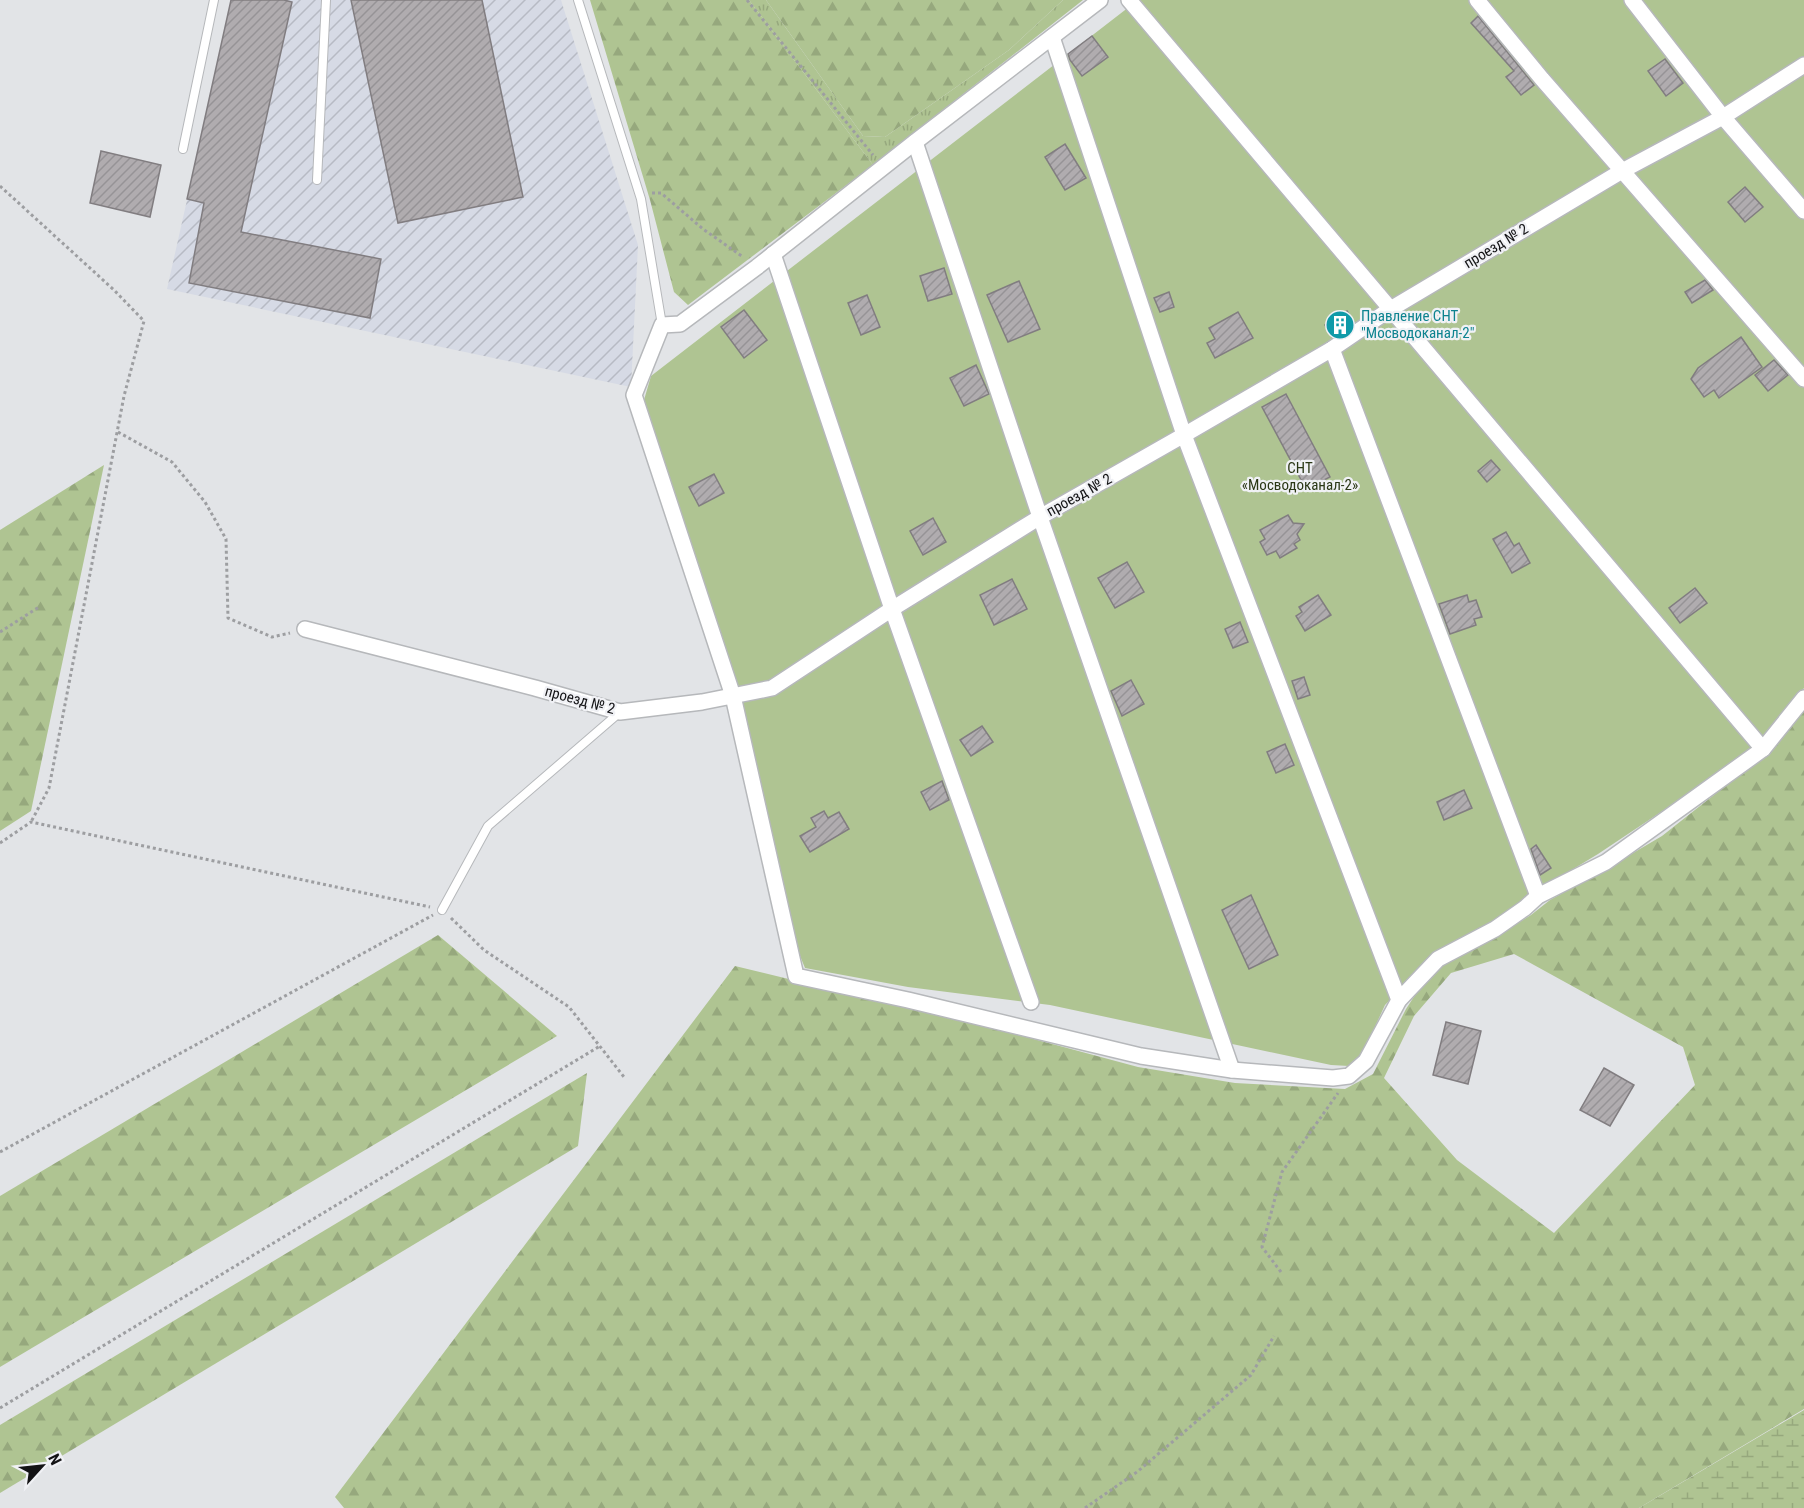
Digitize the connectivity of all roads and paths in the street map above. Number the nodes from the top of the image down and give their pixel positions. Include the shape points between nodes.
1 (214, 0) edge
2 (326, 0) edge
3 (578, 0) edge
4 (747, 0) edge
5 (1100, 0) edge
6 (1129, 0) edge
7 (1478, 0) edge
8 (1632, 0) edge
9 (1052, 37) junction
10 (1804, 65) edge
11 (1723, 117) junction
12 (915, 142) junction
13 (183, 149) dead end
14 (883, 167) junction
15 (1623, 171) junction
16 (317, 180) dead end
17 (0, 186) edge
18 (638, 192) junction
19 (1804, 211) edge
20 (773, 254) junction
21 (757, 267) junction
22 (1389, 309) junction
23 (662, 325) junction
24 (1332, 349) junction
25 (1804, 379) edge
26 (118, 432) junction
27 (1184, 435) junction
28 (1040, 517) junction
29 (39, 607) dead end
30 (892, 609) junction
31 (305, 629) joint
32 (0, 632) edge
33 (733, 696) junction
34 (1804, 698) edge
35 (620, 712) junction
36 (1763, 749) junction
37 (31, 822) junction
38 (0, 843) edge
39 (1538, 896) junction
40 (442, 910) junction
41 (1399, 1000) junction
42 (1031, 1002) dead end
43 (600, 1046) junction
44 (1232, 1071) junction
45 (1349, 1076) junction
46 (624, 1077) dead end
47 (0, 1152) edge
48 (1281, 1272) dead end
49 (1274, 1336) dead end
50 (0, 1408) edge
51 (1085, 1508) edge

1 - 13 lane
2 - 16 lane
3 - 18 lane
4 - 14 path
5 - 9 street
6 - 22 street
7 - 15 street
8 - 11 street
9 - 12 street
9 - 27 street
10 - 11 street, проезд № 2
11 - 15 street, проезд № 2
11 - 19 street
12 - 14 street
12 - 28 street
14 - 20 street
15 - 22 street, проезд № 2
15 - 25 street
17 - 26 path via 144,321
18 - 21 path via 661,193
18 - 23 lane
20 - 21 street
20 - 30 street
21 - 23 street via 680,324
22 - 24 street, проезд № 2
22 - 36 street
23 - 33 street via 634,395
24 - 27 street, проезд № 2
24 - 39 street
26 - 31 path via 172,462 205,502 226,539 228,618 272,638
26 - 37 path via 49,788
27 - 28 street, проезд № 2
27 - 41 street
28 - 30 street, проезд № 2
28 - 44 street
29 - 32 path
30 - 33 street, проезд № 2 via 772,688
30 - 42 street
31 - 35 street, проезд № 2
33 - 35 street, проезд № 2
33 - 44 street via 796,976 1141,1056
34 - 36 street
35 - 40 lane via 488,826
36 - 39 street via 1606,862
37 - 38 path
37 - 40 path
39 - 41 street via 1495,929 1438,959
40 - 43 path via 484,950 569,1007
40 - 47 path
41 - 45 street via 1366,1061
43 - 46 path
43 - 50 path
44 - 45 street
45 - 48 path via 1282,1172 1262,1247
49 - 51 path via 1251,1375 1137,1472

